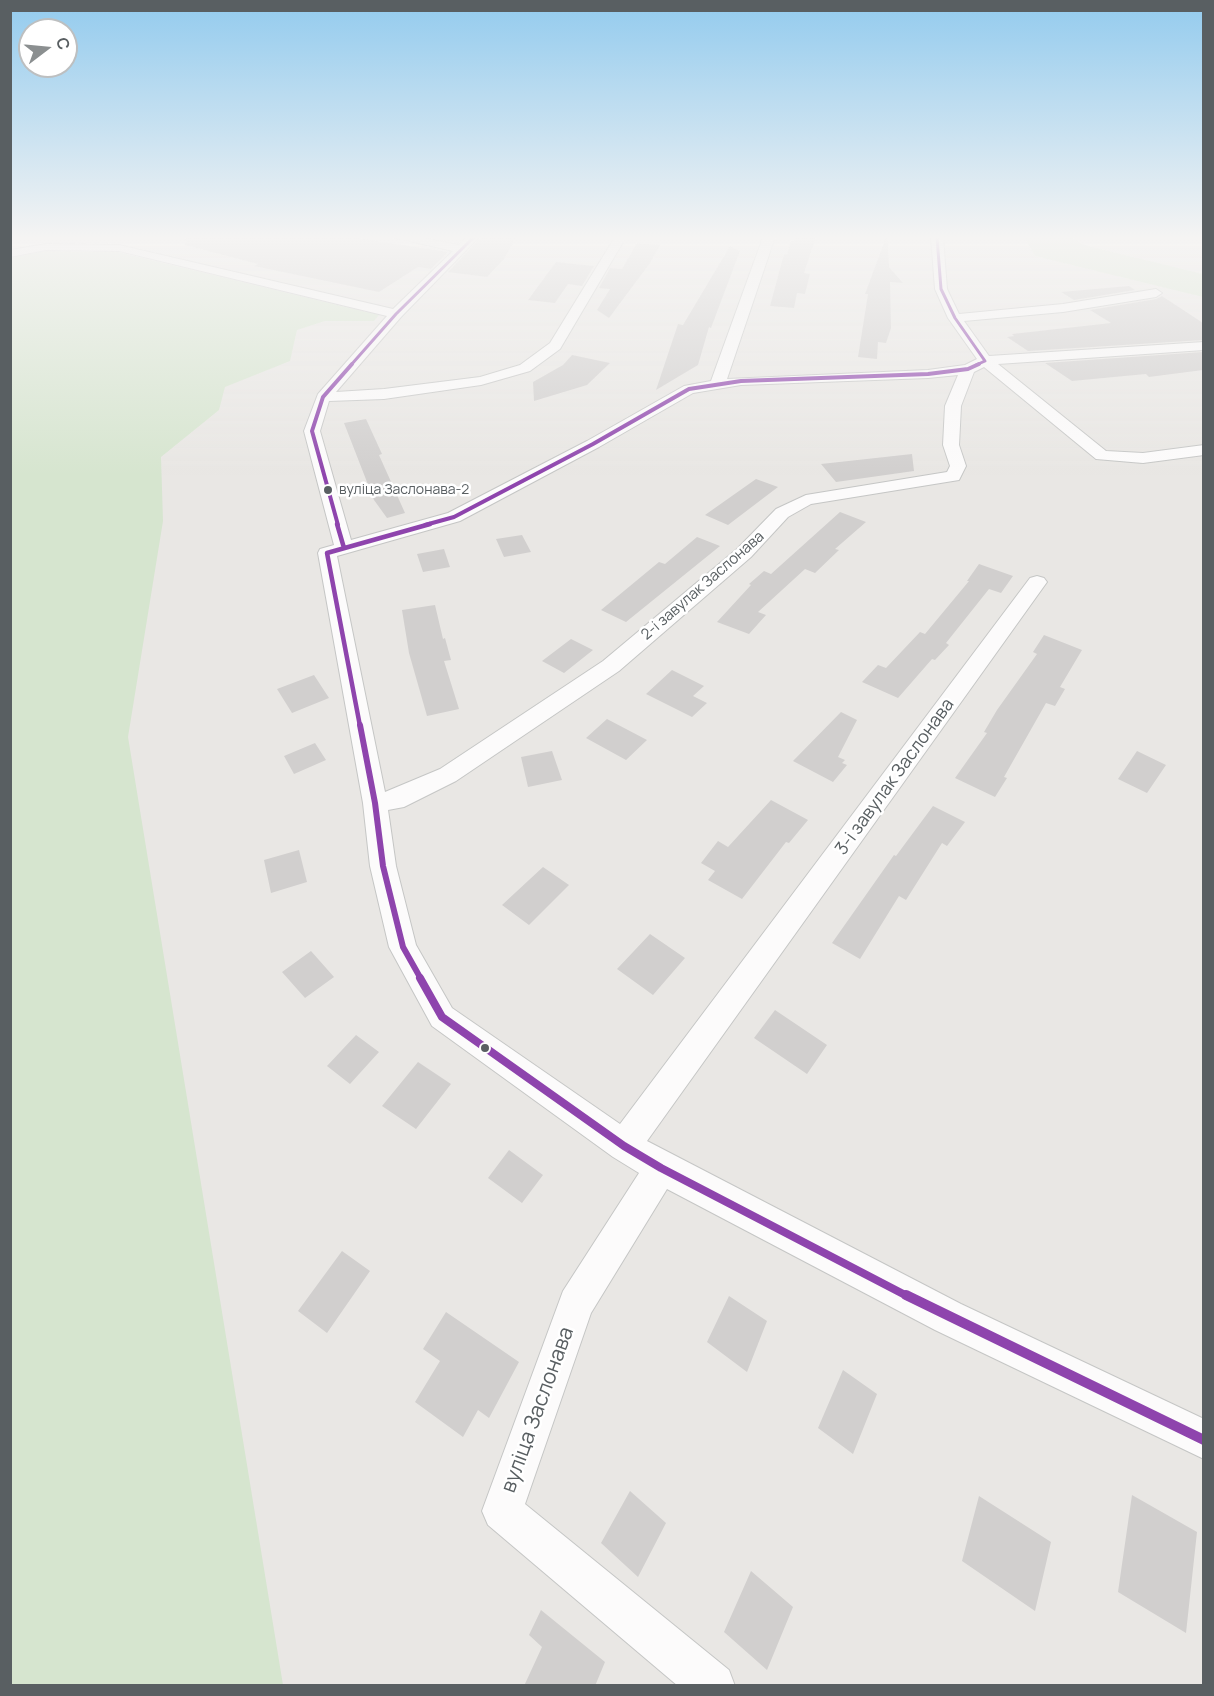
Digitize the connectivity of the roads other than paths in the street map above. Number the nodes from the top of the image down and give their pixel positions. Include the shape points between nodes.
1 (394, 316) edge
2 (573, 316) edge
3 (741, 316) edge
4 (975, 316) edge
5 (955, 318) joint
6 (1203, 346) edge
7 (977, 365) junction
8 (717, 385) junction
9 (322, 397) junction
10 (1203, 450) edge
11 (344, 548) junction
12 (1037, 582) dead end
13 (375, 803) junction
14 (624, 1146) junction
15 (661, 1168) junction
16 (1203, 1440) edge
17 (713, 1686) edge

1 - 9 street
2 - 9 street via 555,346 525,368 481,381 384,394
3 - 8 street
4 - 5 street
5 - 7 street
6 - 7 street
7 - 8 street via 928,374
7 - 10 street via 1102,456 1143,458
7 - 13 street, 2-і завулак Заслонава via 953,406 951,445 958,466 953,476 806,500 782,513 744,553 611,666 448,775 395,800
8 - 11 street via 689,390 454,517
9 - 11 street via 312,430
11 - 13 street via 327,553
12 - 14 street, 3-і завулак Заслонава
13 - 14 street via 383,866 403,947 442,1017
14 - 15 street
15 - 16 street via 948,1317
15 - 17 street, вуліца Заслонава via 576,1304 502,1511

